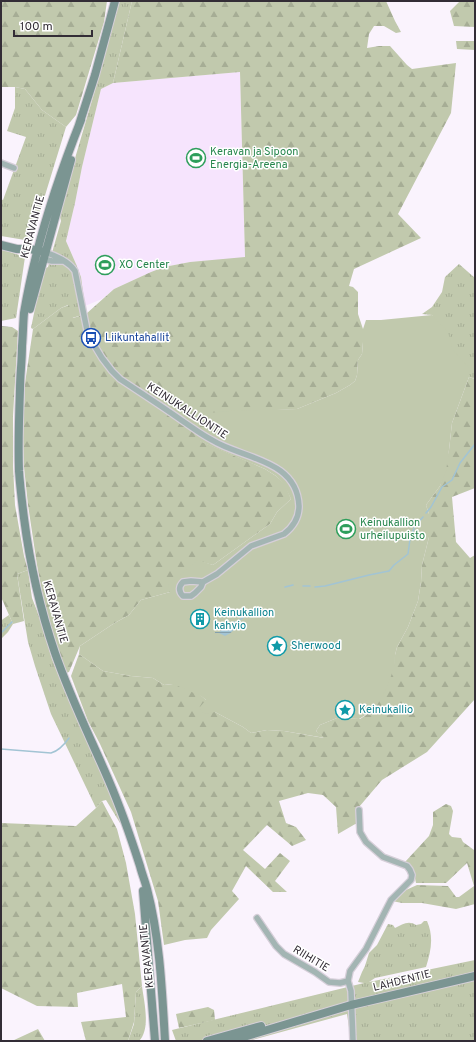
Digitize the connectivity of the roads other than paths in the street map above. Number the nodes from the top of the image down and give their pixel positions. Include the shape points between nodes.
1 (115, 1) edge
2 (1, 163) edge
3 (14, 168) dead end
4 (1, 245) edge
5 (40, 255) junction
6 (204, 582) dead end
7 (359, 810) dead end
8 (141, 871) junction
9 (257, 918) dead end
10 (475, 976) edge
11 (348, 981) junction
12 (351, 1005) junction
13 (334, 1010) junction
14 (155, 1041) edge
15 (165, 1041) edge
16 (207, 1041) edge
17 (230, 1041) edge
18 (353, 1041) edge

1 - 5 main road, KERAVANTIE via 81,120 51,202
2 - 3 street
4 - 5 main road via 17,249 29,248
5 - 6 street, KEINUKALLIONTIE via 53,255 72,266 88,335 102,358 120,379 212,441 268,463 282,471 293,483 299,507 296,521 288,531 251,546
5 - 8 main road, KERAVANTIE via 23,344 19,410 20,472 28,545 37,590 55,653 110,783
7 - 11 street via 360,832 366,842 383,856 407,866 412,875 411,880 391,900 366,949 350,971
8 - 14 main road, KERAVANTIE
8 - 15 main road, KERAVANTIE via 147,887 156,933
9 - 11 street, RIIHITIE via 284,954 330,982
10 - 12 main road, LAHDENTIE
11 - 12 street
12 - 13 main road, LAHDENTIE
12 - 18 street
13 - 16 main road, LAHDENTIE via 303,1015
13 - 17 main road, LAHDENTIE

